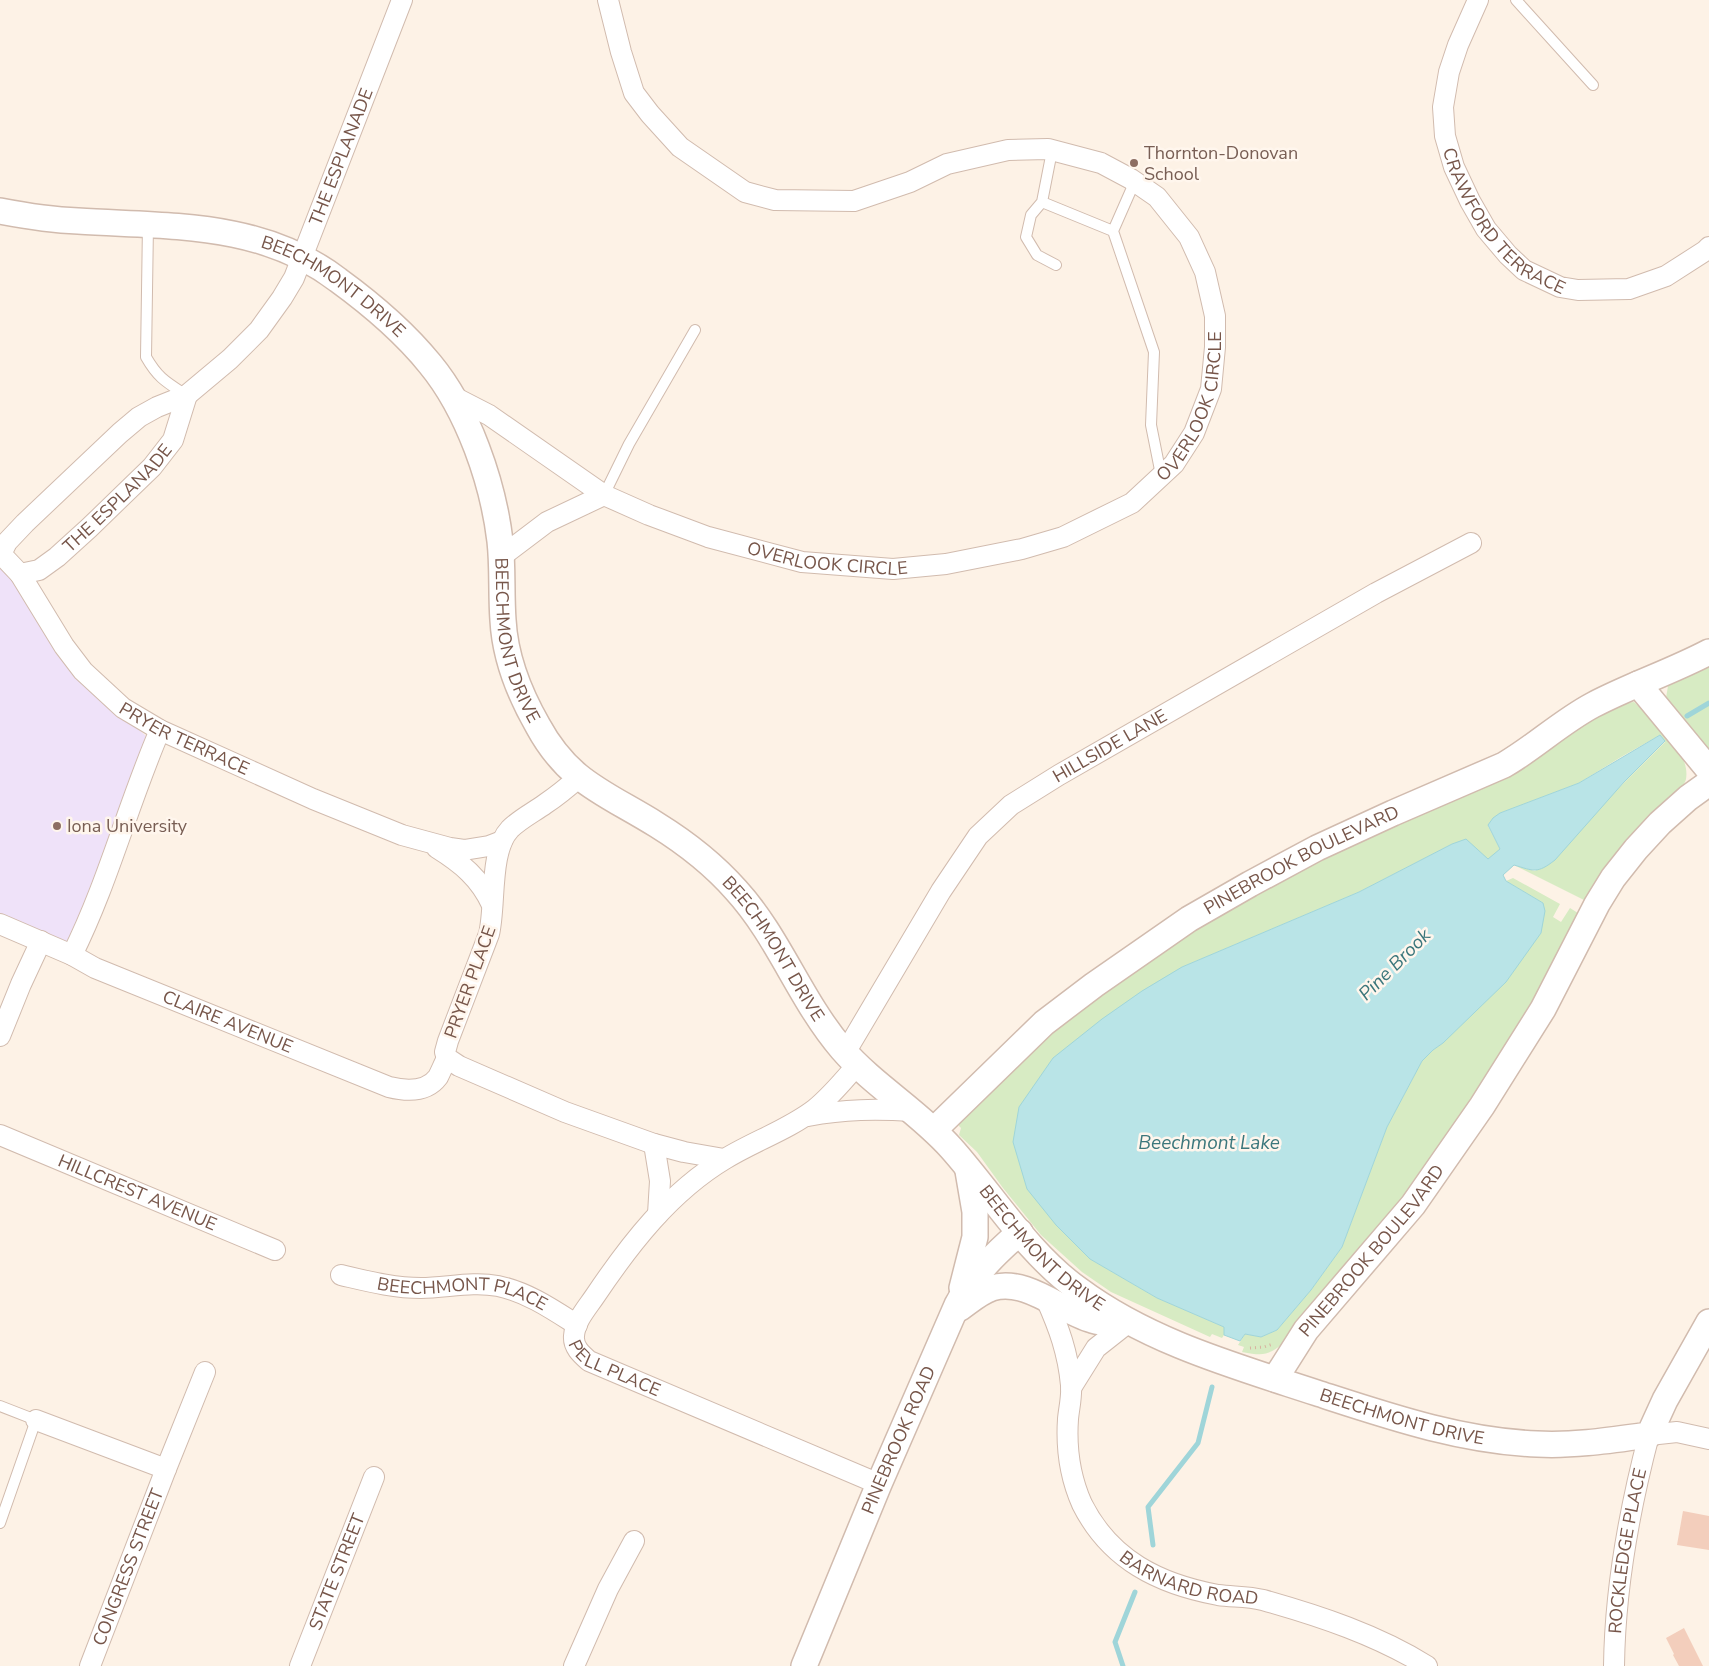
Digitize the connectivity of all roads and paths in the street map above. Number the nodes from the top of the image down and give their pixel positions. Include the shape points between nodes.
1 (402, 0) edge
2 (608, 0) edge
3 (1478, 0) edge
4 (1516, 0) edge
5 (1593, 85) dead end
6 (1052, 151) junction
7 (1135, 181) junction
8 (1042, 202) junction
9 (0, 211) edge
10 (148, 224) junction
11 (1113, 231) junction
12 (1709, 247) edge
13 (303, 257) junction
14 (1056, 265) dead end
15 (695, 330) dead end
16 (187, 395) junction
17 (452, 396) junction
18 (1162, 475) junction
19 (604, 495) junction
20 (1471, 543) dead end
21 (0, 554) edge
22 (502, 556) junction
23 (20, 574) junction
24 (1709, 652) edge
25 (1638, 684) junction
26 (160, 730) junction
27 (1709, 770) edge
28 (578, 778) junction
29 (1709, 783) edge
30 (502, 842) junction
31 (429, 843) junction
32 (492, 905) junction
33 (0, 924) edge
34 (41, 941) junction
35 (72, 955) junction
36 (0, 1036) edge
37 (447, 1058) junction
38 (851, 1059) junction
39 (913, 1111) junction
40 (801, 1118) junction
41 (934, 1130) junction
42 (0, 1135) edge
43 (654, 1144) junction
44 (724, 1159) junction
45 (967, 1168) junction
46 (658, 1214) junction
47 (1020, 1232) junction
48 (276, 1250) dead end
49 (340, 1275) dead end
50 (1046, 1299) junction
51 (956, 1309) junction
52 (1129, 1322) junction
53 (1709, 1322) edge
54 (577, 1325) junction
55 (1273, 1343) dead end
56 (1241, 1348) dead end
57 (205, 1372) dead end
58 (1275, 1379) junction
59 (1071, 1388) junction
60 (0, 1406) edge
61 (36, 1420) junction
62 (1649, 1436) junction
63 (1709, 1439) edge
64 (166, 1469) junction
65 (374, 1477) dead end
66 (879, 1484) junction
67 (0, 1523) edge
68 (634, 1541) dead end
69 (90, 1666) edge
70 (300, 1666) edge
71 (574, 1666) edge
72 (804, 1666) edge
73 (1427, 1666) edge
74 (1614, 1666) edge

1 - 13 street, THE ESPLANADE
2 - 6 street, OVERLOOK CIRCLE via 634,93 680,147 745,192 775,200 854,201 962,160 1008,150
3 - 12 street, CRAWFORD TERRACE via 1450,72 1443,107 1445,136 1454,167 1470,201 1486,229 1508,255 1524,270 1560,287 1629,289 1666,276
4 - 5 lane
6 - 7 street, OVERLOOK CIRCLE via 1101,163
6 - 8 lane
7 - 11 lane
7 - 18 street, OVERLOOK CIRCLE via 1157,197 1189,237 1205,272 1215,316 1211,389 1194,433 1174,464
8 - 11 lane
8 - 14 lane via 1031,215 1026,237 1037,255
9 - 10 street, BEECHMONT DRIVE via 54,219
10 - 13 street, BEECHMONT DRIVE via 246,236
10 - 16 lane via 146,357 162,379
11 - 18 lane via 1154,352 1151,425
13 - 16 street, THE ESPLANADE via 294,278 259,330
13 - 17 street, BEECHMONT DRIVE via 337,278 395,328 431,365
15 - 19 lane
16 - 21 street, THE ESPLANADE via 157,407 120,432 25,523
16 - 23 street, THE ESPLANADE via 173,440 152,467 57,557 39,570
17 - 19 street, OVERLOOK CIRCLE via 489,414
17 - 22 street, BEECHMONT DRIVE via 489,485
18 - 19 street, OVERLOOK CIRCLE via 1132,503 1063,537 956,562 893,569 802,562 708,537
19 - 22 street via 547,522
20 - 38 street, HILLSIDE LANE via 1350,608 1059,774 1011,805 978,836 941,891
21 - 23 street, PRYER TERRACE
22 - 28 street, BEECHMONT DRIVE via 504,630 512,671 543,735
23 - 26 street, PRYER TERRACE via 83,672 123,708
24 - 25 street, PINEBROOK BOULEVARD
25 - 27 street
25 - 41 street, PINEBROOK BOULEVARD via 1592,706 1504,765 1317,848 1189,919 1088,989 1044,1024
26 - 31 street, PRYER TERRACE via 361,819
26 - 35 street via 90,920
28 - 30 street, PRYER PLACE via 510,828
28 - 38 street, BEECHMONT DRIVE via 685,843 734,888 765,928 822,1024
29 - 58 street, PINEBROOK BOULEVARD via 1660,823 1624,863 1597,904 1543,1009 1463,1135 1413,1205 1306,1330
30 - 31 street, PRYER TERRACE via 464,850
30 - 32 street, PRYER PLACE
31 - 32 street, PRYER TERRACE via 467,868
32 - 37 street, PRYER PLACE via 490,934 448,1041
33 - 34 street, CLAIRE AVENUE
34 - 35 street, CLAIRE AVENUE
34 - 36 street
35 - 37 street, CLAIRE AVENUE via 95,968 389,1087 412,1091 426,1086 437,1078
37 - 43 street, PRYER PLACE via 550,1106
38 - 39 street, BEECHMONT DRIVE
38 - 40 street, PELL PLACE via 823,1101
39 - 40 street, PELL PLACE via 836,1111
39 - 41 street, BEECHMONT DRIVE
40 - 44 street, PELL PLACE
41 - 45 street, BEECHMONT DRIVE
42 - 48 street, HILLCREST AVENUE
43 - 44 street, PRYER PLACE
43 - 46 street via 660,1181
44 - 46 street, PELL PLACE
45 - 47 street, BEECHMONT DRIVE
45 - 51 street via 974,1199 975,1237
46 - 54 street, PELL PLACE via 616,1264
47 - 51 street, PINEBROOK ROAD via 976,1277
47 - 52 street, BEECHMONT DRIVE via 1072,1286
49 - 54 street, BEECHMONT PLACE via 403,1287 498,1286 526,1295
50 - 51 street via 1019,1288 999,1286 986,1290
50 - 52 street via 1098,1322
50 - 59 street, BARNARD ROAD via 1062,1337
51 - 66 street, PINEBROOK ROAD
52 - 58 street, BEECHMONT DRIVE via 1205,1355
52 - 59 street, BARNARD ROAD via 1096,1348
53 - 62 street via 1665,1400
54 - 66 street, PELL PLACE via 575,1344 589,1361
55 - 56 path via 1264,1347
57 - 64 street, CONGRESS STREET
58 - 62 street, BEECHMONT DRIVE via 1410,1422 1496,1440 1562,1444
59 - 73 street, BARNARD ROAD via 1068,1456 1082,1504 1101,1532 1137,1567 1181,1586 1261,1600 1326,1620 1382,1642
60 - 61 lane
61 - 64 street, CONGRESS STREET
61 - 67 lane
62 - 63 street via 1677,1432
62 - 74 street, ROCKLEDGE PLACE via 1621,1575
64 - 69 street, CONGRESS STREET
65 - 70 street, STATE STREET
66 - 72 street, PINEBROOK ROAD
68 - 71 street via 608,1589

